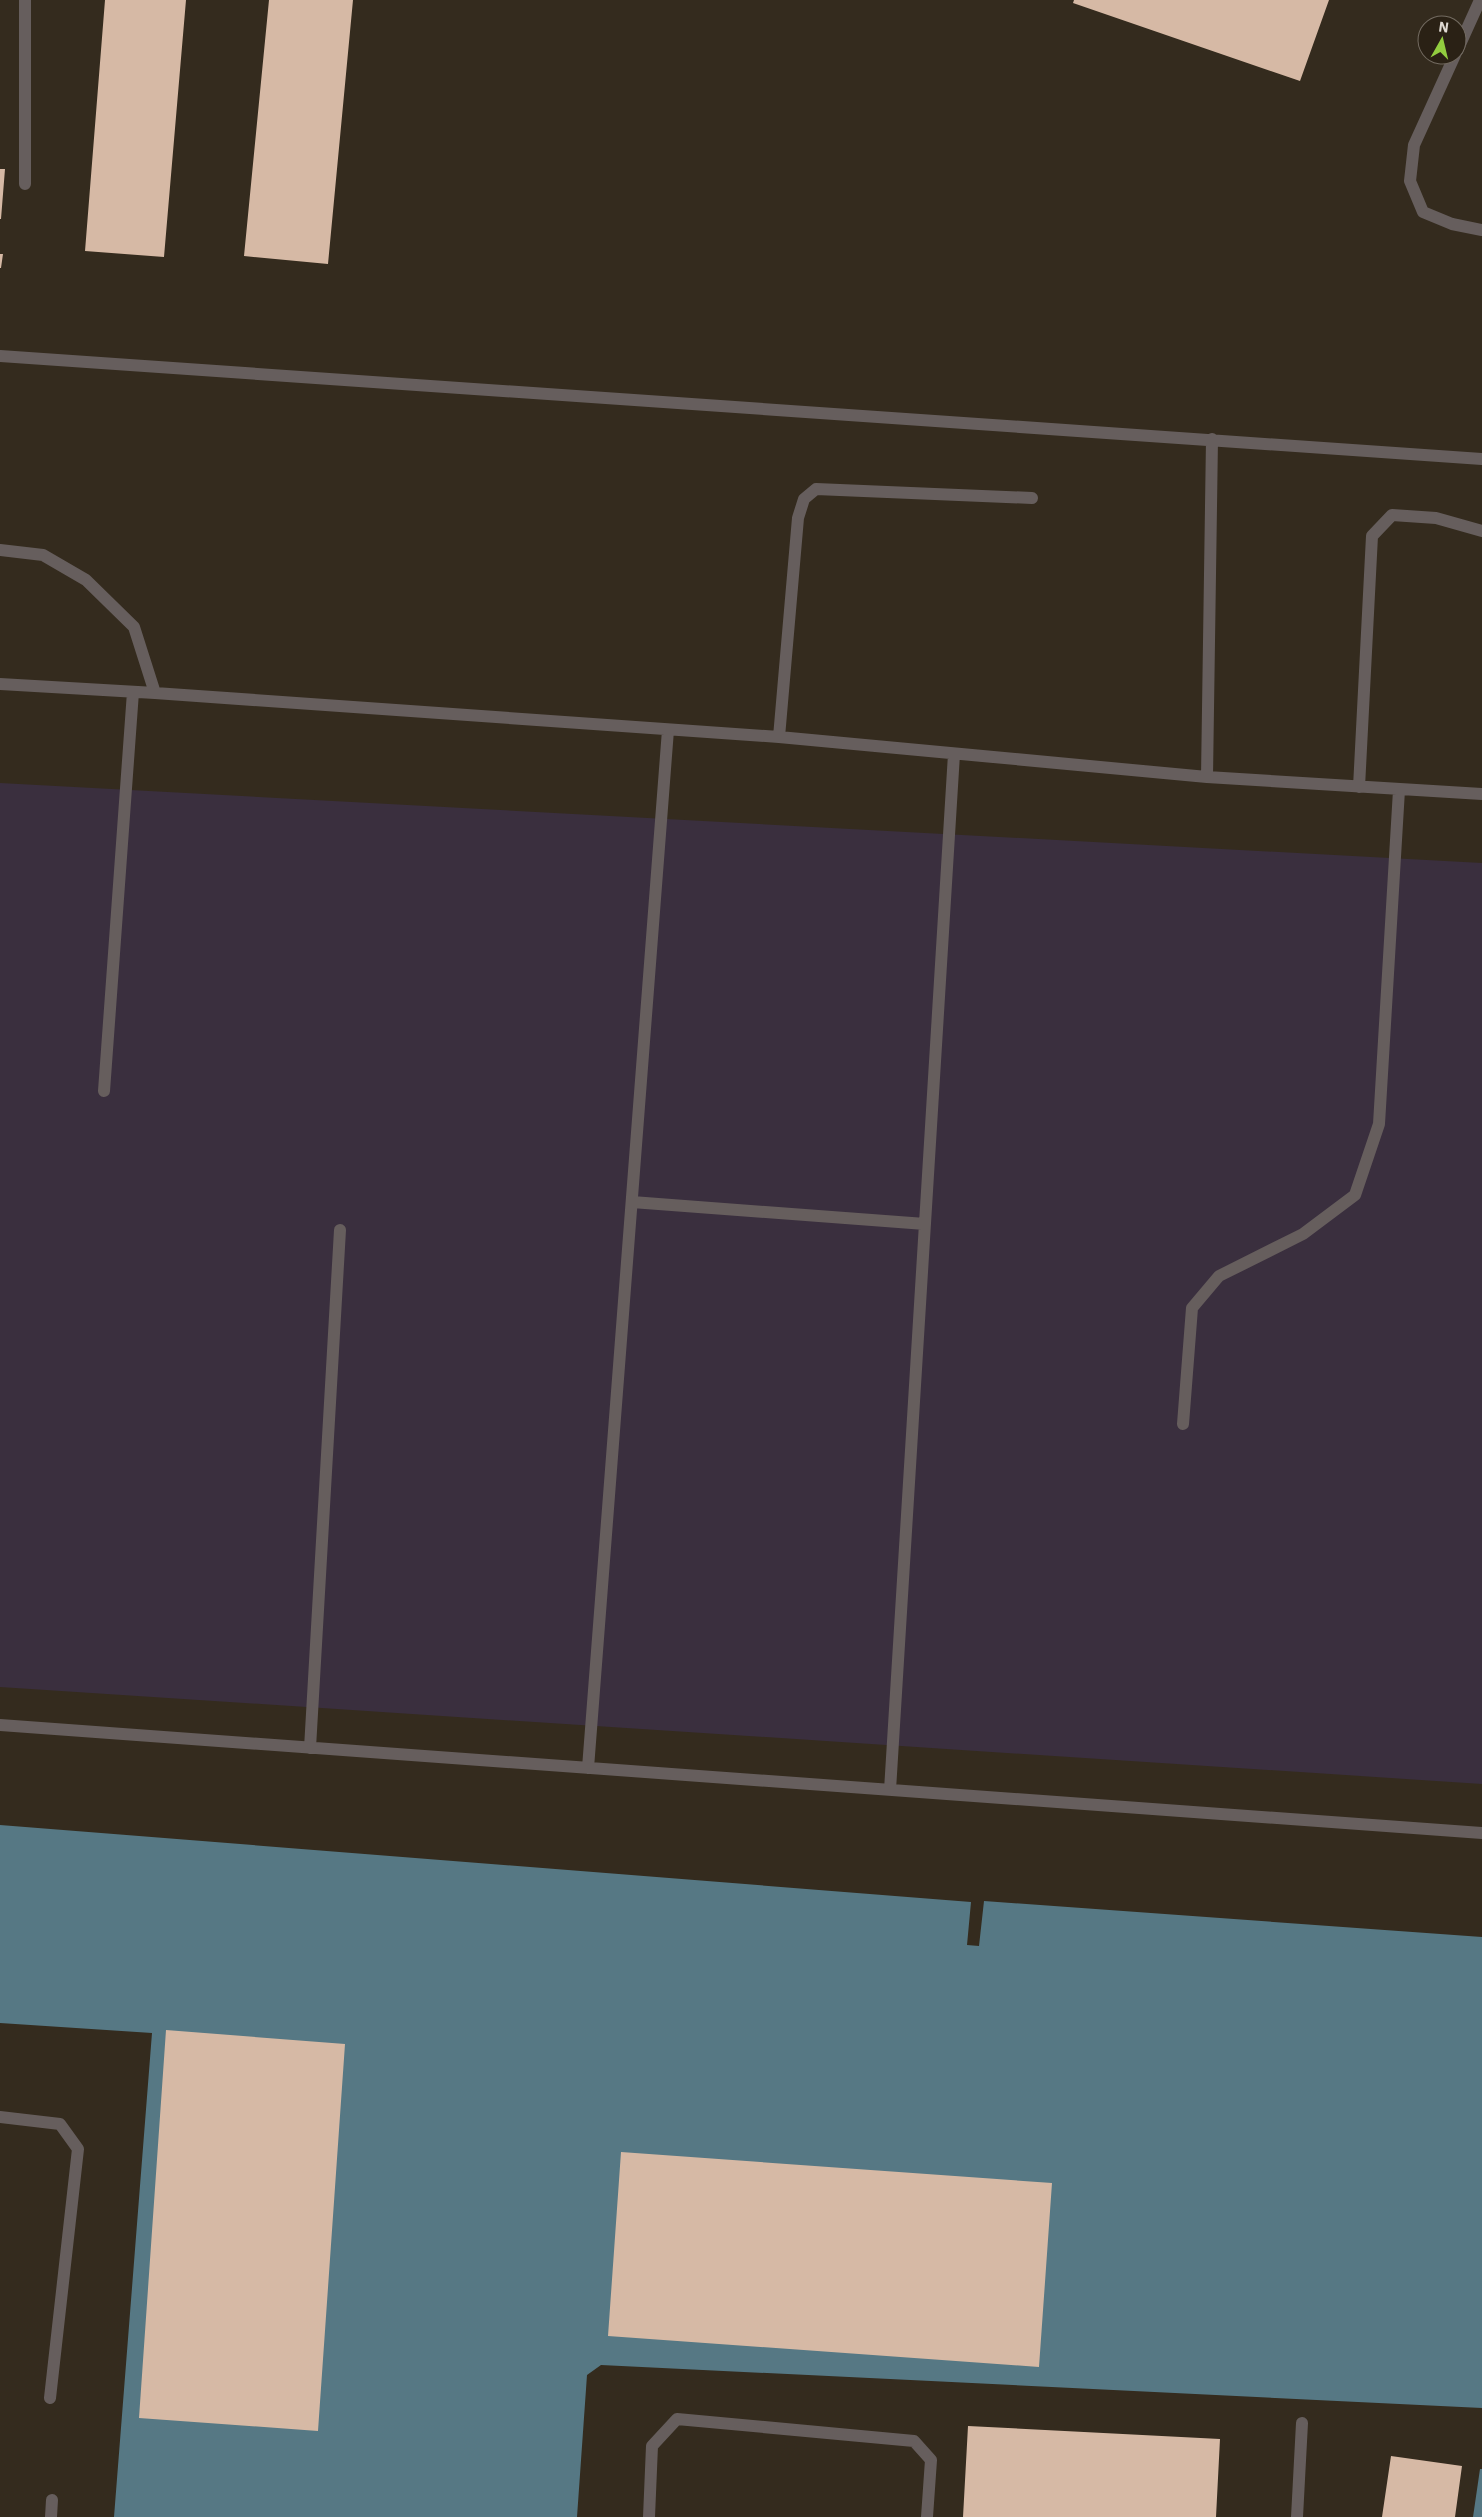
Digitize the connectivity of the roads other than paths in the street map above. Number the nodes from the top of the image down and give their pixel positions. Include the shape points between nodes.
1 (25, 0) edge
2 (1480, 0) edge
3 (1467, 29) edge
4 (1450, 65) edge
5 (25, 184) dead end
6 (1482, 230) edge
7 (0, 356) edge
8 (1212, 440) junction
9 (1482, 459) edge
10 (1032, 498) dead end
11 (1482, 532) edge
12 (0, 550) edge
13 (0, 684) edge
14 (133, 692) junction
15 (155, 693) junction
16 (668, 730) junction
17 (779, 738) junction
18 (954, 754) junction
19 (1207, 777) junction
20 (1359, 787) junction
21 (1399, 790) junction
22 (1482, 794) edge
23 (104, 1091) dead end
24 (632, 1202) junction
25 (925, 1224) junction
26 (340, 1230) dead end
27 (1182, 1424) dead end
28 (0, 1725) edge
29 (310, 1748) junction
30 (588, 1768) junction
31 (890, 1790) junction
32 (1482, 1833) edge
33 (0, 2117) edge
34 (50, 2398) dead end
35 (1302, 2423) dead end
36 (52, 2500) dead end
37 (51, 2517) edge
38 (648, 2517) edge
39 (926, 2517) edge
40 (1297, 2517) edge

1 - 5 lane
2 - 3 lane
4 - 6 lane via 1414,145 1410,181 1423,212 1452,224
7 - 8 lane
8 - 9 lane
8 - 19 lane
10 - 17 lane via 816,489 804,499 798,518
11 - 20 lane via 1436,518 1392,515 1372,536
12 - 15 lane via 42,555 86,580 134,627
13 - 14 lane
14 - 15 lane
14 - 23 lane
15 - 16 lane
16 - 17 lane
16 - 24 lane
17 - 18 lane
18 - 19 lane
18 - 25 lane
19 - 20 lane
20 - 21 lane
21 - 22 lane
21 - 27 lane via 1379,1124 1355,1195 1303,1234 1219,1276 1192,1308
24 - 25 lane
24 - 30 lane
25 - 31 lane
26 - 29 lane
28 - 29 lane
29 - 30 lane
30 - 31 lane
31 - 32 lane
33 - 34 lane via 60,2124 78,2149
35 - 40 lane
36 - 37 lane
38 - 39 lane via 652,2446 677,2419 914,2441 931,2460

